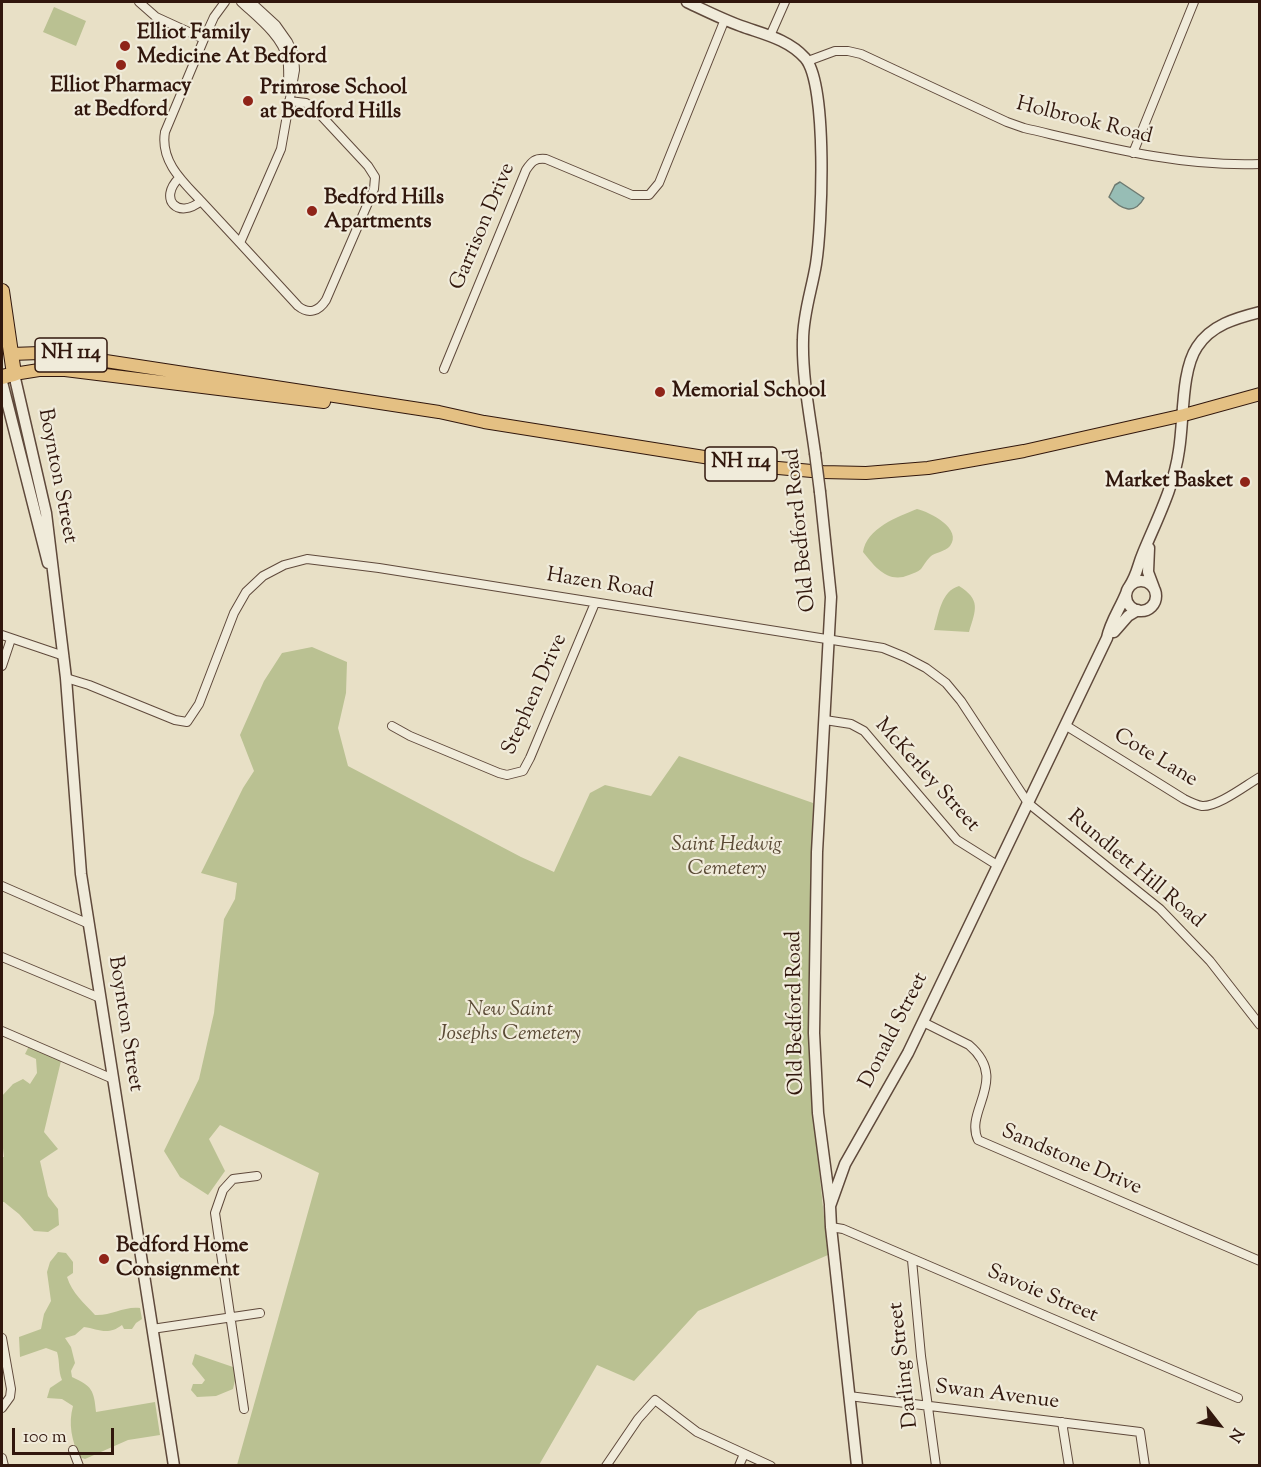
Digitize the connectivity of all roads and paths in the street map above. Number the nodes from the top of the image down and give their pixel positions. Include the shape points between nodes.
1 (139, 2) edge
2 (225, 2) edge
3 (241, 2) edge
4 (251, 2) edge
5 (687, 2) edge
6 (785, 2) edge
7 (1194, 2) edge
8 (724, 19) junction
9 (770, 36) junction
10 (204, 39) junction
11 (808, 61) junction
12 (289, 101) junction
13 (1133, 153) junction
14 (1260, 164) edge
15 (179, 178) junction
16 (201, 201) junction
17 (240, 243) junction
18 (2, 291) edge
19 (1260, 312) edge
20 (6, 355) edge
21 (444, 369) dead end
22 (8, 375) edge
23 (2, 382) edge
24 (1260, 394) edge
25 (1184, 415) junction
26 (459, 417) junction
27 (1150, 539) junction
28 (54, 587) junction
29 (1128, 589) junction
30 (1154, 589) junction
31 (595, 603) junction
32 (1138, 610) junction
33 (2, 635) edge
34 (1107, 638) junction
35 (11, 639) junction
36 (830, 640) junction
37 (64, 656) junction
38 (2, 666) edge
39 (66, 678) junction
40 (825, 720) junction
41 (1065, 725) junction
42 (392, 726) dead end
43 (1260, 777) edge
44 (1028, 803) junction
45 (997, 866) junction
46 (2, 886) edge
47 (89, 924) junction
48 (2, 957) edge
49 (100, 998) junction
50 (923, 1022) junction
51 (1260, 1025) edge
52 (2, 1031) edge
53 (112, 1079) junction
54 (845, 1164) junction
55 (825, 1169) junction
56 (256, 1176) dead end
57 (830, 1206) junction
58 (831, 1227) junction
59 (912, 1260) junction
60 (1260, 1261) edge
61 (260, 1312) dead end
62 (230, 1317) junction
63 (152, 1329) junction
64 (2, 1338) edge
65 (849, 1395) junction
66 (1238, 1398) dead end
67 (928, 1405) junction
68 (2, 1408) edge
69 (244, 1409) dead end
70 (1062, 1422) junction
71 (73, 1450) dead end
72 (744, 1454) junction
73 (2, 1458) edge
74 (4, 1466) edge
75 (79, 1466) edge
76 (174, 1466) edge
77 (606, 1466) edge
78 (739, 1466) edge
79 (771, 1466) edge
80 (857, 1466) edge
81 (936, 1466) edge
82 (1069, 1466) edge
83 (1145, 1466) edge

1 - 10 street via 156,16
2 - 10 street
3 - 12 street via 282,45 288,64
4 - 12 street via 291,47 295,70
5 - 8 street
6 - 9 street
7 - 13 street
8 - 9 street
8 - 21 street, Garrison Drive via 659,183 649,195 632,195 546,159 532,161
9 - 11 street via 789,44
10 - 15 street via 164,135 168,160
11 - 13 street, Holbrook Road via 836,51 861,54 1007,122
11 - 36 street, Old Bedford Road, bridge via 818,99 821,145 819,243 803,341 831,579
12 - 17 street via 281,149
12 - 17 street via 306,103 315,109 369,166 375,177 374,189 320,309 306,311 298,306
13 - 14 street, Holbrook Road via 1180,161
15 - 16 street
15 - 16 street via 169,192 175,206 185,210
16 - 17 street
18 - 20 highway
19 - 25 street, Donald Street via 1222,325 1198,346 1188,366
20 - 22 highway
20 - 26 main road, NH 114 via 74,356
22 - 26 main road, NH 114 via 65,370
22 - 28 street, Boynton Street via 46,513
23 - 28 street, Boynton Street
24 - 25 main road, NH 114
25 - 26 main road, NH 114 via 952,465 857,473 767,467
25 - 27 street, Donald Street via 1175,472
27 - 29 street, Donald Street
27 - 30 street, Donald Street via 1148,567
28 - 37 street, Boynton Street
29 - 30 street via 1142,581
29 - 32 street via 1127,601
29 - 34 street, Donald Street
30 - 32 street, Donald Street via 1154,603
31 - 36 street, Hazen Road
31 - 39 street, Hazen Road via 307,560 284,565 263,576 246,592 199,704 187,722
31 - 42 street, Stephen Drive via 523,771 499,773
32 - 34 street, Donald Street
33 - 35 street
34 - 41 street, Donald Street
35 - 37 street
35 - 38 street
36 - 40 street, Old Bedford Road
36 - 44 street, Hazen Road via 883,648 926,668 946,683
37 - 39 street, Boynton Street
39 - 47 street, Boynton Street via 77,834
40 - 45 street, McKerley Street via 864,730 957,840
40 - 55 street, Old Bedford Road via 814,948 816,1081
41 - 43 street, Cote Lane via 1200,806 1218,802
41 - 44 street, Donald Street
44 - 45 street, Donald Street
44 - 51 street, Rundlett Hill Road via 1160,909 1210,961
45 - 50 street, Donald Street
46 - 47 street
47 - 49 street, Boynton Street
48 - 49 street
49 - 53 street, Boynton Street
50 - 54 street, Donald Street
50 - 60 street, Sandstone Drive via 969,1045 983,1063 986,1086 974,1132 978,1140
52 - 53 street
53 - 63 street, Boynton Street
54 - 55 street
54 - 57 street, Donald Street
55 - 57 street, Old Bedford Road
56 - 62 street via 233,1179 223,1190 215,1213
57 - 58 street, Donald Street
58 - 59 street, Savoie Street
58 - 65 street, Donald Street
59 - 66 street, Savoie Street
59 - 67 street, Darling Street
61 - 62 street
62 - 63 street
62 - 69 street
63 - 76 street, Boynton Street
64 - 68 street via 11,1389
65 - 67 street, Swan Avenue
65 - 80 street, Donald Street
67 - 70 street, Swan Avenue
67 - 81 street, Darling Street
70 - 82 street
70 - 83 street, Swan Avenue via 1140,1432
71 - 75 street
72 - 77 street via 690,1428 655,1400
72 - 78 street
72 - 79 street
73 - 74 street

